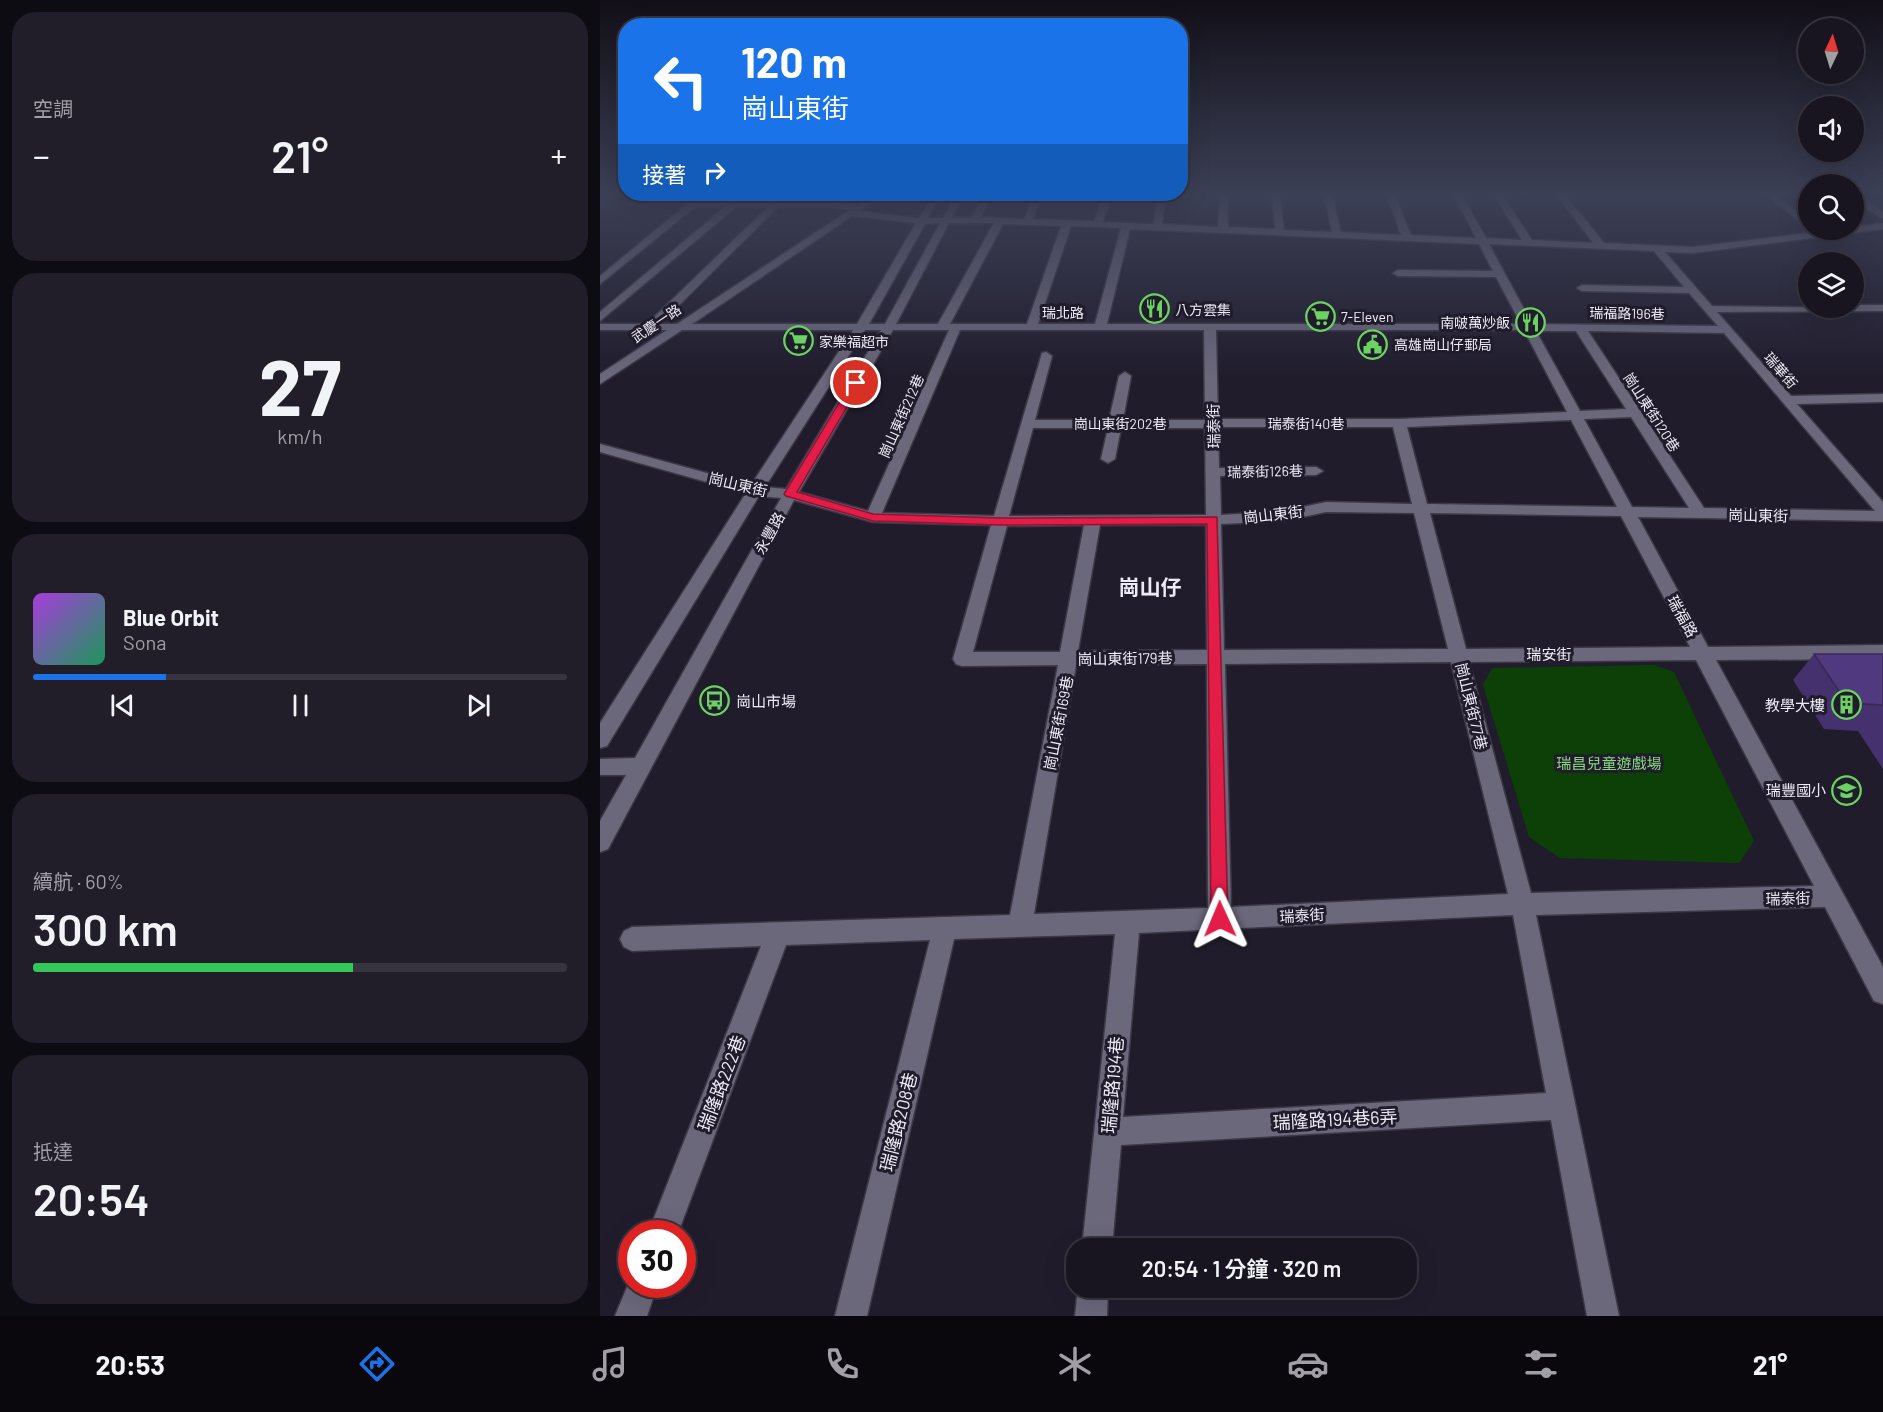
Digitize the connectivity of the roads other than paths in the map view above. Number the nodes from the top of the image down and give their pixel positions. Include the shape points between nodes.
1 (629, 256) edge
2 (672, 256) edge
3 (718, 256) edge
4 (783, 256) edge
5 (901, 256) edge
6 (928, 256) edge
7 (983, 256) edge
8 (1055, 256) edge
9 (1118, 256) edge
10 (1492, 256) edge
11 (1663, 256) edge
12 (1398, 273) dead end
13 (1501, 274) junction
14 (600, 280) edge
15 (1582, 288) dead end
16 (1692, 290) junction
17 (1883, 308) edge
18 (1708, 309) junction
19 (600, 318) edge
20 (1718, 320) junction
21 (1524, 322) junction
22 (600, 327) edge
23 (650, 327) junction
24 (676, 327) junction
25 (861, 327) junction
26 (889, 327) junction
27 (949, 327) junction
28 (1031, 327) junction
29 (1100, 327) junction
30 (1210, 327) junction
31 (1579, 327) junction
32 (1727, 330) junction
33 (1046, 356) dead end
34 (1125, 376) dead end
35 (600, 380) edge
36 (1883, 399) edge
37 (1787, 400) junction
38 (1635, 413) junction
39 (1575, 414) junction
40 (1116, 423) junction
41 (1213, 423) junction
42 (1399, 423) junction
43 (1027, 424) junction
44 (600, 448) edge
45 (1108, 459) dead end
46 (1316, 471) dead end
47 (1213, 472) junction
48 (755, 490) junction
49 (790, 494) junction
50 (1422, 507) junction
51 (1626, 512) junction
52 (1700, 514) junction
53 (1883, 514) edge
54 (873, 518) junction
55 (1094, 520) junction
56 (1213, 520) junction
57 (1001, 521) junction
58 (1883, 652) edge
59 (1704, 653) junction
60 (1459, 655) junction
61 (1216, 656) junction
62 (1070, 659) junction
63 (600, 740) edge
64 (642, 765) junction
65 (600, 767) edge
66 (600, 842) edge
67 (1832, 896) junction
68 (1522, 904) junction
69 (1220, 919) junction
70 (1128, 922) junction
71 (1020, 926) junction
72 (945, 929) junction
73 (778, 934) junction
74 (632, 939) dead end
75 (1883, 992) edge
76 (1563, 1106) junction
77 (1108, 1132) junction
78 (668, 1220) edge
79 (1098, 1238) edge
80 (638, 1298) edge
81 (1092, 1298) edge
82 (631, 1316) edge
83 (851, 1316) edge
84 (1091, 1316) edge
85 (1603, 1316) edge

1 - 14 street
2 - 19 street
3 - 23 street
4 - 24 street, 武慶一路
5 - 25 street
6 - 26 street, 永豐路
7 - 27 street, 崗山東街212巷
8 - 28 street
9 - 29 street
10 - 13 street, 瑞福路
11 - 16 street, 瑞華街
12 - 13 street
13 - 21 street, 瑞福路
15 - 16 street
16 - 18 street, 瑞華街
17 - 18 street
18 - 20 street, 瑞華街
20 - 21 street, 瑞福路196巷
20 - 32 street, 瑞華街
21 - 30 street, 瑞北路
21 - 31 street, 瑞福路196巷
21 - 39 street, 瑞福路
22 - 23 street, 瑞北路
23 - 24 street, 瑞北路
24 - 25 street, 瑞北路
24 - 35 street, 武慶一路
25 - 26 street, 瑞北路
25 - 48 street
26 - 27 street, 瑞北路
26 - 49 street, 永豐路
27 - 28 street, 瑞北路
27 - 54 street, 崗山東街212巷
28 - 29 street, 瑞北路
29 - 30 street, 瑞北路
30 - 41 street, 瑞泰街
31 - 32 street, 瑞福路196巷
31 - 38 street, 崗山東街120巷
32 - 37 street, 瑞華街
33 - 43 street
34 - 40 street
36 - 37 street
37 - 53 street, 瑞華街
38 - 39 street, 瑞泰街140巷
38 - 52 street, 崗山東街120巷
39 - 42 street, 瑞泰街140巷
39 - 51 street, 瑞福路
40 - 41 street, 崗山東街202巷
40 - 43 street, 崗山東街202巷
40 - 45 street
41 - 42 street, 瑞泰街140巷
41 - 47 street, 瑞泰街
42 - 50 street
43 - 57 street
44 - 48 street, 崗山東街
46 - 47 street, 瑞泰街126巷
47 - 56 street, 瑞泰街
48 - 49 street, 崗山東街
48 - 63 street
49 - 54 street, 崗山東街
49 - 64 street, 永豐路
50 - 51 street, 崗山東街
50 - 56 street, 崗山東街 via 1326,507 1284,516
50 - 60 street, 崗山東街77巷
51 - 52 street, 崗山東街
51 - 59 street, 瑞福路
52 - 53 street, 崗山東街
54 - 57 street, 崗山東街
55 - 56 street, 崗山東街
55 - 57 street, 崗山東街
55 - 62 street, 崗山東街169巷
56 - 61 street, 瑞泰街
57 - 62 street, 崗山東街179巷 via 962,659
58 - 59 street, 瑞安街
59 - 60 street, 瑞安街
59 - 67 street, 瑞福路
60 - 61 street, 瑞安街
60 - 68 street, 崗山東街77巷
61 - 62 street, 崗山東街179巷
61 - 69 street, 瑞泰街
62 - 71 street, 崗山東街169巷
64 - 65 street
64 - 66 street, 永豐路
67 - 68 street, 瑞泰街
67 - 75 street, 瑞福路
68 - 69 street, 瑞泰街
68 - 76 street, 崗山東街77巷
69 - 70 street
70 - 71 street
70 - 77 street, 瑞隆路194巷
71 - 72 street
72 - 73 street
72 - 83 street, 瑞隆路208巷
73 - 74 street
73 - 78 street, 瑞隆路222巷
76 - 77 street, 瑞隆路194巷6弄
76 - 85 street, 崗山東街77巷
77 - 79 street, 瑞隆路194巷
80 - 82 street
81 - 84 street

